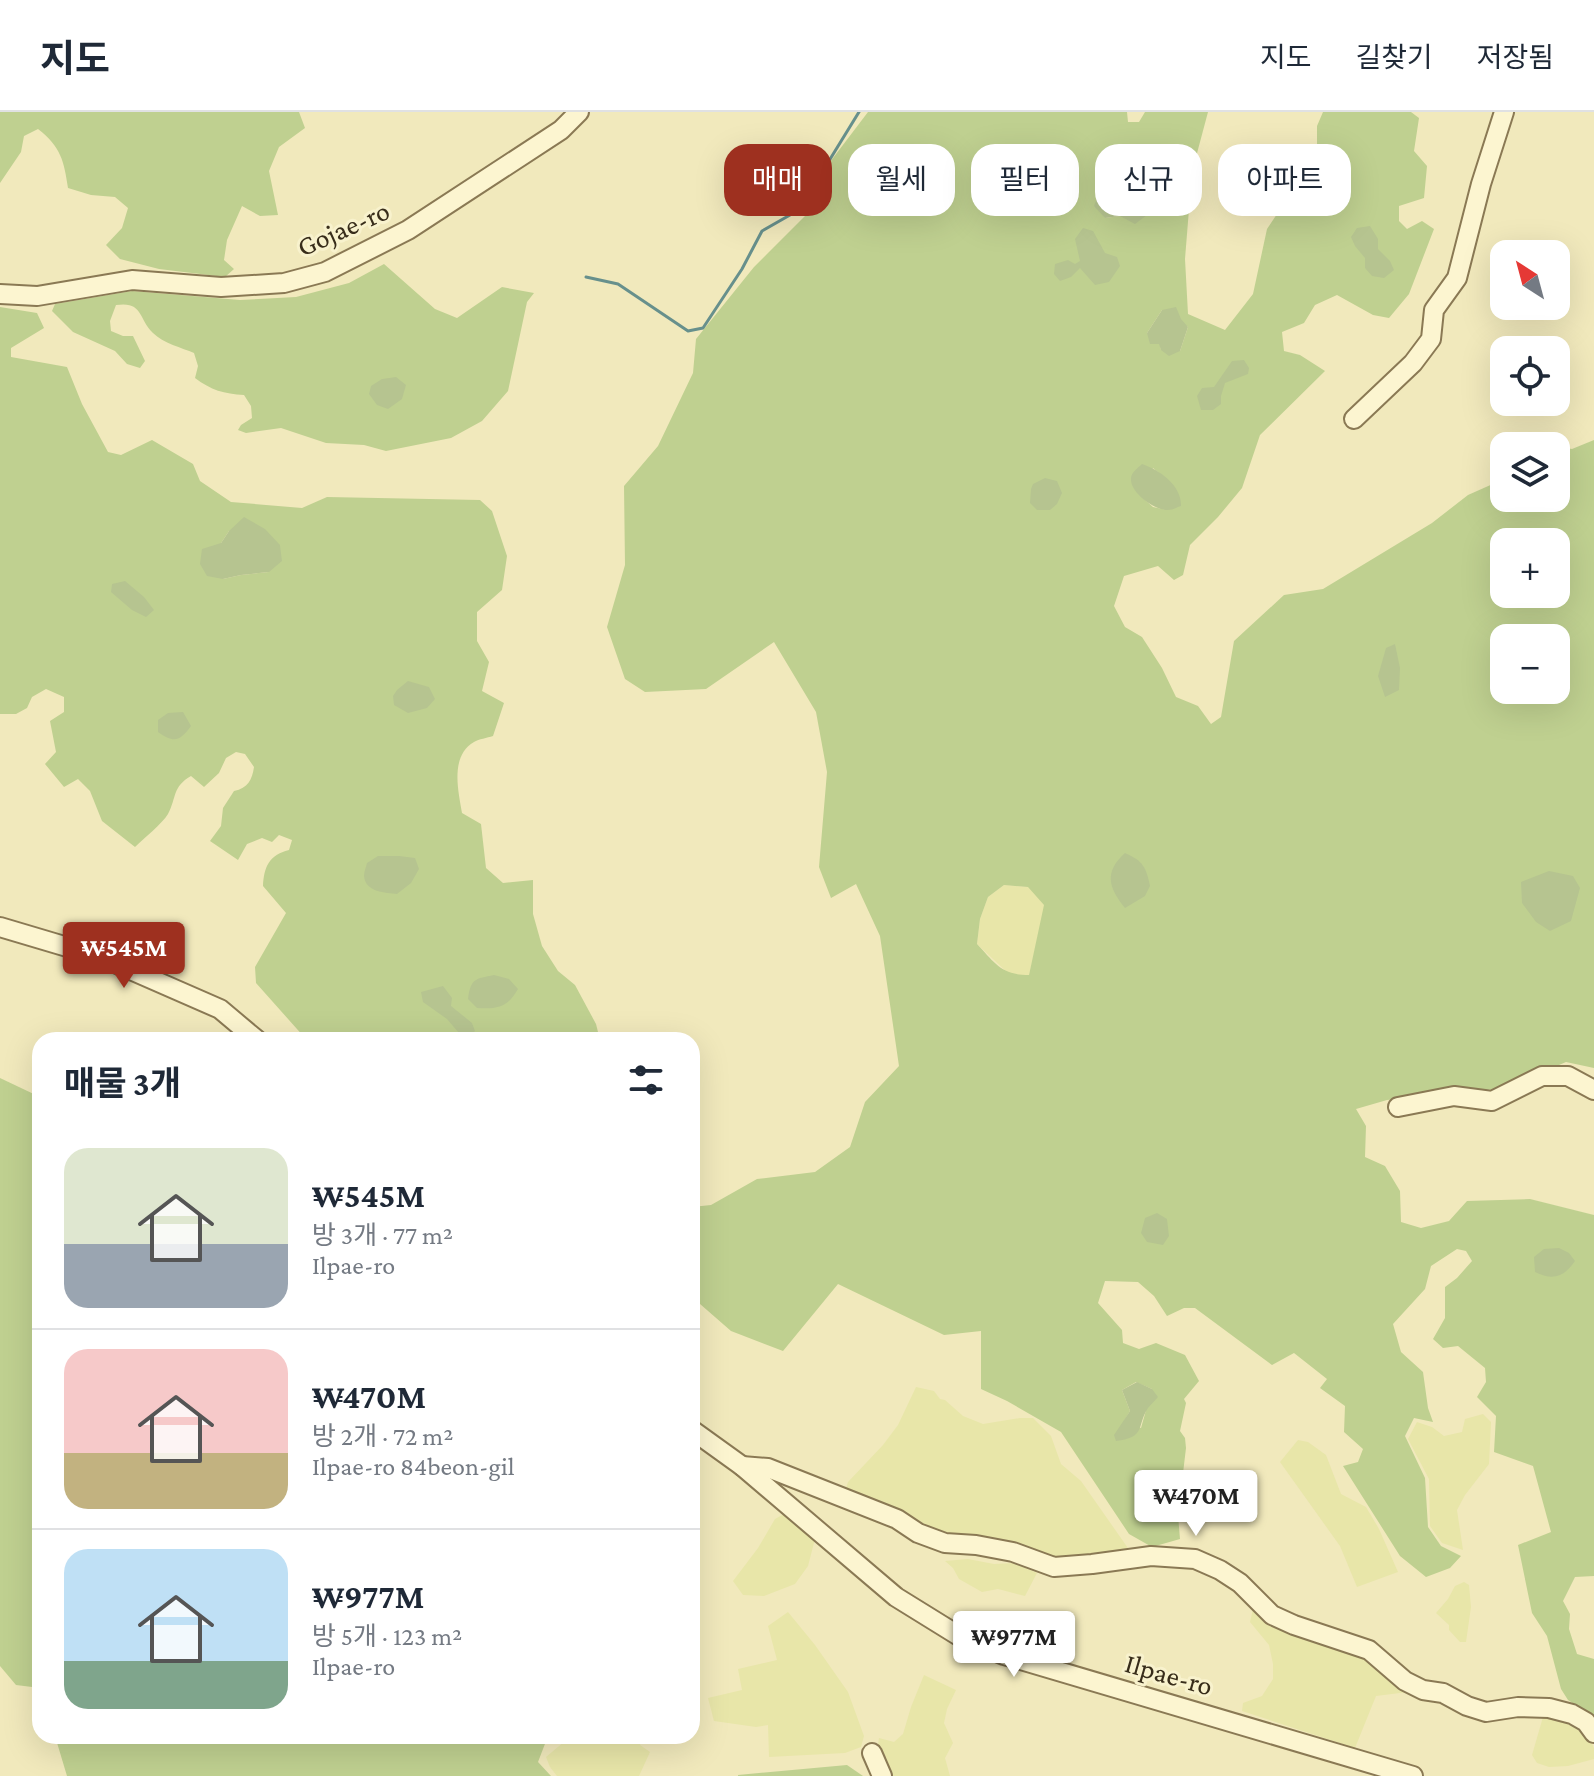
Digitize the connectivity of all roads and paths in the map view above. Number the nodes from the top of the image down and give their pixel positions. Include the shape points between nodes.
1 (579, 112) edge
2 (1504, 112) edge
3 (0, 294) edge
4 (1354, 419) dead end
5 (0, 927) edge
6 (247, 1032) edge
7 (1594, 1090) edge
8 (1398, 1107) dead end
9 (700, 1436) edge
10 (742, 1466) junction
11 (1594, 1733) edge
12 (872, 1753) dead end
13 (882, 1776) edge
14 (1413, 1776) edge

1 - 3 street, Gojae-ro via 561,130 408,230 325,272 284,283 221,287 132,280 37,296
2 - 4 street via 1457,278 1434,310 1431,339
5 - 6 street via 101,957 220,1009
7 - 8 street via 1568,1076 1542,1076 1492,1101 1454,1096
9 - 10 street, Ilpae-ro
10 - 11 street via 768,1468 945,1543 1013,1552 1054,1567 1151,1556 1195,1559 1240,1583 1272,1615 1369,1650 1423,1690 1486,1712 1549,1708 1572,1714
10 - 14 street, Ilpae-ro via 896,1597 959,1636 1004,1655
12 - 13 street

